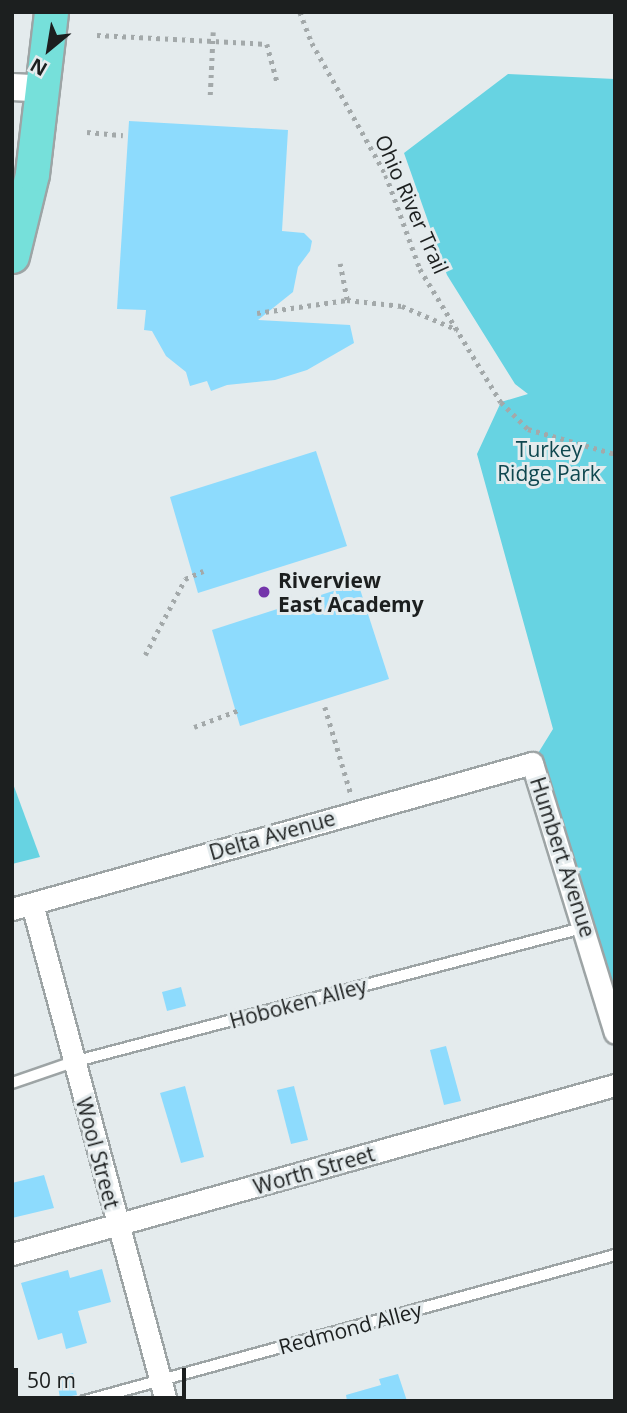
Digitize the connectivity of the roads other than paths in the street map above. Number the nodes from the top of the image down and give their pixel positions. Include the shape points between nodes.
1 (51, 12) edge
2 (12, 87) edge
3 (45, 89) junction
4 (12, 256) edge
5 (532, 762) joint
6 (22, 907) edge
7 (586, 927) junction
8 (615, 1033) edge
9 (73, 1062) junction
10 (12, 1083) edge
11 (615, 1085) edge
12 (118, 1226) junction
13 (12, 1254) edge
14 (615, 1255) edge
15 (160, 1380) junction
16 (85, 1401) edge
17 (166, 1401) edge

1 - 3 main road
2 - 3 street
3 - 4 main road
5 - 6 street, Delta Avenue
5 - 7 street, Humbert Avenue
6 - 9 street, Wool Street
7 - 8 street, Humbert Avenue
7 - 9 lane, Hoboken Alley
9 - 10 lane, Hoboken Alley
9 - 12 street, Wool Street
11 - 12 street, Worth Street
12 - 13 street, Worth Street
12 - 15 street, Wool Street
14 - 15 lane, Redmond Alley
15 - 16 lane, Redmond Alley
15 - 17 street, Wool Street

